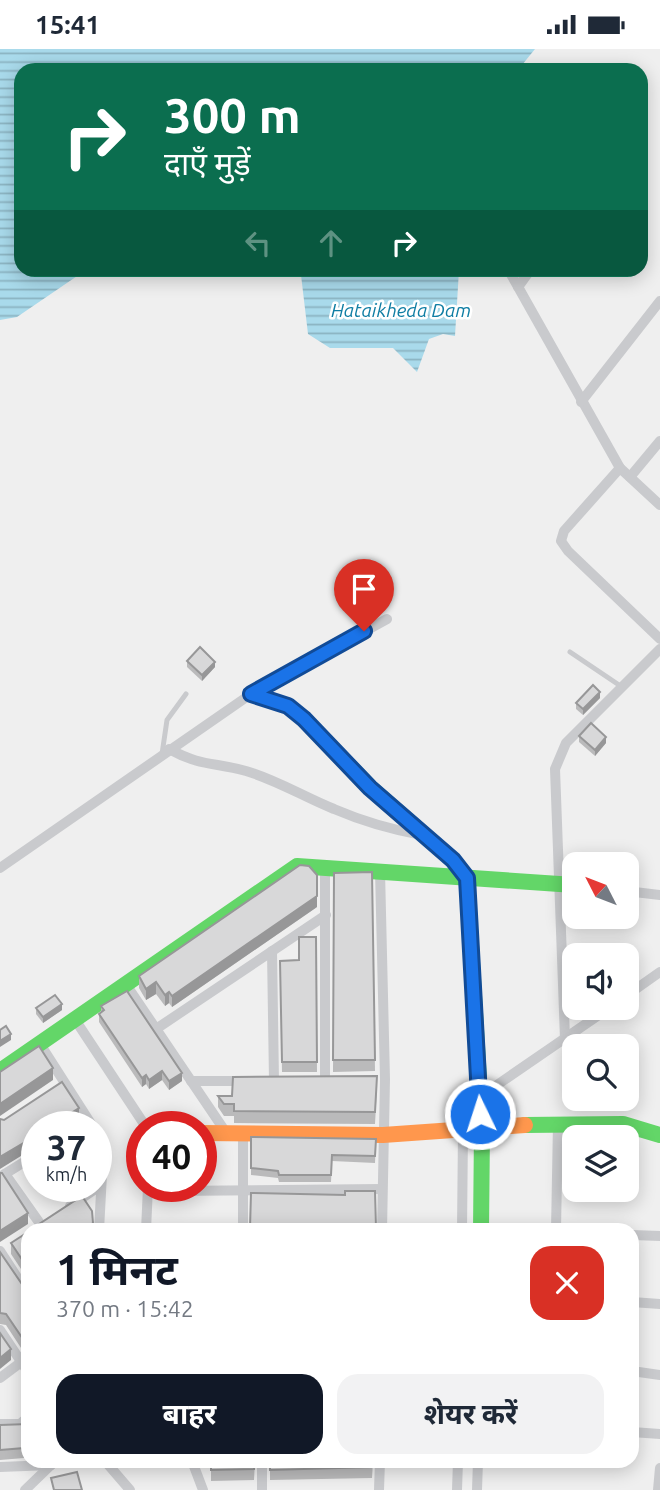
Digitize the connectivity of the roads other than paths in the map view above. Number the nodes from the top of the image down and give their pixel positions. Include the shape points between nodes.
1 (512, 277) edge
2 (525, 277) edge
3 (518, 287) junction
4 (660, 301) edge
5 (581, 402) junction
6 (660, 441) edge
7 (620, 468) junction
8 (630, 477) junction
9 (660, 505) edge
10 (387, 619) dead end
11 (660, 639) edge
12 (660, 649) edge
13 (570, 652) dead end
14 (622, 687) junction
15 (186, 694) dead end
16 (251, 694) junction
17 (165, 752) junction
18 (422, 835) junction
19 (563, 852) edge
20 (326, 867) junction
21 (0, 868) edge
22 (380, 871) junction
23 (467, 878) junction
24 (562, 884) edge
25 (639, 893) edge
26 (660, 895) edge
27 (326, 915) junction
28 (566, 929) edge
29 (272, 951) junction
30 (660, 972) edge
31 (125, 983) junction
32 (639, 987) edge
33 (74, 1018) junction
34 (592, 1020) edge
35 (156, 1029) junction
36 (565, 1034) edge
37 (572, 1034) edge
38 (562, 1041) edge
39 (40, 1044) junction
40 (0, 1071) edge
41 (191, 1081) junction
42 (274, 1081) junction
43 (287, 1081) edge
44 (313, 1081) edge
45 (64, 1082) junction
46 (54, 1089) edge
47 (478, 1098) junction
48 (83, 1111) edge
49 (135, 1111) edge
50 (558, 1123) junction
51 (482, 1130) junction
52 (463, 1131) junction
53 (217, 1133) edge
54 (235, 1134) junction
55 (383, 1135) junction
56 (660, 1135) edge
57 (21, 1164) edge
58 (2, 1176) edge
59 (382, 1189) junction
60 (217, 1190) edge
61 (243, 1190) junction
62 (76, 1202) edge
63 (100, 1202) edge
64 (147, 1202) edge
65 (34, 1223) edge
66 (44, 1223) edge
67 (99, 1223) edge
68 (146, 1223) edge
69 (243, 1223) edge
70 (382, 1223) edge
71 (462, 1223) edge
72 (481, 1223) edge
73 (556, 1223) edge
74 (639, 1236) edge
75 (660, 1237) edge
76 (3, 1250) edge
77 (21, 1281) edge
78 (639, 1302) edge
79 (660, 1304) edge
80 (0, 1330) edge
81 (21, 1354) edge
82 (21, 1362) edge
83 (639, 1372) edge
84 (660, 1375) edge
85 (0, 1378) edge
86 (21, 1423) edge
87 (0, 1424) edge
88 (639, 1432) edge
89 (660, 1434) edge
90 (21, 1465) edge
91 (0, 1467) edge
92 (48, 1468) edge
93 (111, 1468) edge
94 (195, 1468) edge
95 (262, 1468) edge
96 (380, 1468) edge
97 (458, 1468) edge
98 (478, 1468) edge
99 (660, 1468) edge
100 (25, 1490) edge
101 (130, 1490) edge
102 (203, 1490) edge
103 (262, 1490) edge
104 (379, 1490) edge
105 (457, 1490) edge
106 (477, 1490) edge
107 (658, 1490) edge

1 - 3 street
2 - 3 street
3 - 5 street
4 - 5 street
5 - 7 street
6 - 8 street
7 - 8 street
7 - 11 street via 564,531 561,541
8 - 9 street
10 - 16 street
12 - 14 street
13 - 14 lane
14 - 19 street via 559,754 555,769
15 - 17 lane via 166,720
16 - 17 street
16 - 18 street via 288,706 304,719
17 - 18 street via 191,762 245,771 334,809
17 - 21 street
18 - 23 street
20 - 22 street
20 - 27 street
20 - 31 street via 290,870
22 - 23 street
22 - 55 street
23 - 24 street
23 - 47 street
25 - 26 street
27 - 29 street
27 - 44 street via 331,1081
28 - 36 street
29 - 35 street
29 - 42 street
30 - 32 street
31 - 33 street
31 - 35 street
33 - 39 street
33 - 49 street
34 - 37 street
35 - 41 street
38 - 47 street
39 - 40 street
39 - 45 street
41 - 42 street
41 - 54 street
42 - 43 street
45 - 46 street
45 - 48 street
47 - 51 street
50 - 51 street
50 - 56 street via 623,1124
50 - 73 street
51 - 52 street
51 - 72 street
52 - 55 street
52 - 71 street
53 - 54 street
54 - 55 street
54 - 61 street
55 - 59 street
57 - 58 street
58 - 65 street
59 - 61 street
59 - 70 street
60 - 61 street
61 - 69 street
62 - 66 street
63 - 67 street
64 - 68 street
74 - 75 street
76 - 77 street
78 - 79 street
80 - 81 street
82 - 85 street
83 - 84 street
86 - 87 street
88 - 89 street
90 - 91 street
92 - 100 street
93 - 101 street
94 - 102 street
95 - 103 street
96 - 104 street
97 - 105 street
98 - 106 street
99 - 107 street

